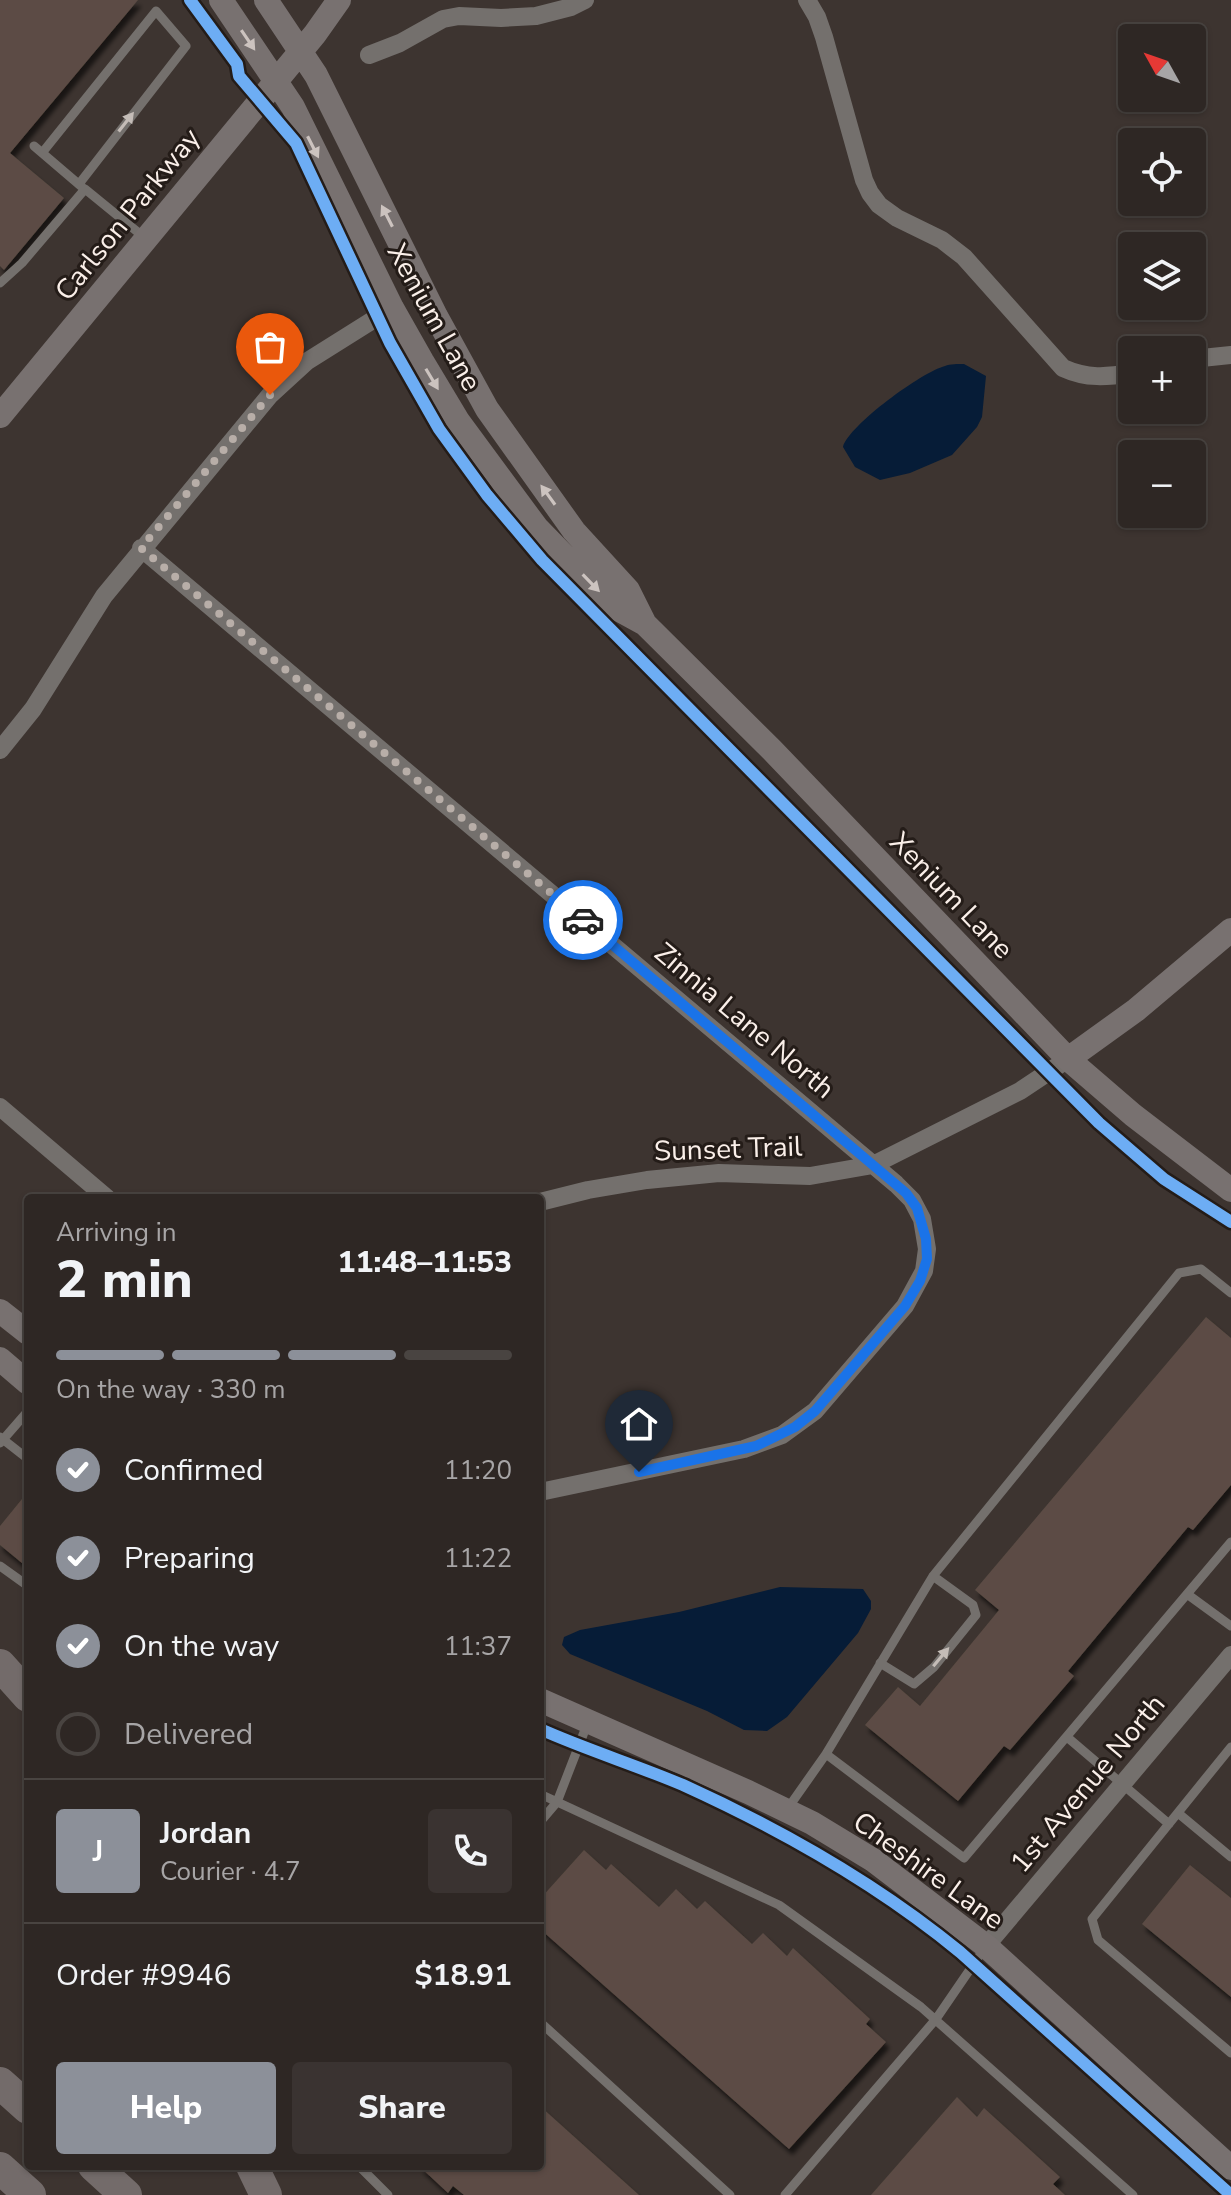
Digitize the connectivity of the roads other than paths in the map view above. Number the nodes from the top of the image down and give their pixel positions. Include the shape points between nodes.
1 (221, 0) edge
2 (266, 0) edge
3 (339, 0) edge
4 (585, 0) edge
5 (807, 0) edge
6 (301, 51) junction
7 (369, 55) dead end
8 (275, 80) junction
9 (82, 186) junction
10 (146, 238) junction
11 (0, 283) edge
12 (392, 308) junction
13 (1231, 355) edge
14 (1206, 358) edge
15 (1118, 375) edge
16 (0, 416) edge
17 (141, 548) junction
18 (645, 624) junction
19 (0, 750) edge
20 (1231, 930) edge
21 (1068, 1059) junction
22 (0, 1107) edge
23 (873, 1165) junction
24 (1231, 1190) edge
25 (102, 1194) edge
26 (544, 1201) edge
27 (1231, 1293) edge
28 (0, 1311) edge
29 (24, 1330) edge
30 (0, 1359) edge
31 (24, 1380) edge
32 (24, 1415) edge
33 (1, 1440) edge
34 (24, 1456) edge
35 (544, 1491) edge
36 (1231, 1542) edge
37 (0, 1566) edge
38 (933, 1576) junction
39 (24, 1583) edge
40 (1187, 1594) junction
41 (1231, 1626) edge
42 (1231, 1655) edge
43 (880, 1663) junction
44 (0, 1665) edge
45 (24, 1692) edge
46 (544, 1702) edge
47 (588, 1721) junction
48 (1067, 1737) junction
49 (1231, 1747) edge
50 (826, 1754) junction
51 (1121, 1786) junction
52 (544, 1796) edge
53 (557, 1802) junction
54 (786, 1811) junction
55 (1178, 1813) junction
56 (544, 1817) edge
57 (1169, 1824) junction
58 (1231, 1857) edge
59 (986, 1946) junction
60 (936, 2019) junction
61 (544, 2026) edge
62 (1231, 2053) edge
63 (0, 2083) edge
64 (24, 2104) edge
65 (0, 2168) edge
66 (1231, 2168) edge
67 (98, 2170) edge
68 (254, 2170) edge
69 (363, 2170) edge
70 (30, 2195) edge
71 (126, 2195) edge
72 (266, 2195) edge
73 (388, 2195) edge
74 (730, 2195) edge
75 (785, 2195) edge
76 (1133, 2195) edge

1 -> 8 main road, Xenium Lane
2 - 6 main road, Xenium Lane
3 - 6 main road, Carlson Parkway
4 - 7 street via 536,16 443,19
5 - 15 street via 824,37 864,180 879,205 964,257 1063,368 1080,376
6 - 8 main road, Carlson Parkway
18 -> 6 main road, Xenium Lane via 628,590 574,531 487,409
8 - 10 main road, Carlson Parkway
8 -> 12 main road, Xenium Lane
9 -> 9 lane via 186,46 156,11 38,150
9 - 10 lane
9 - 11 lane
10 - 16 main road, Carlson Parkway
12 - 17 street via 306,362 270,395
12 -> 18 main road, Xenium Lane via 458,421 537,528 614,607
13 - 14 street
17 - 19 street
17 - 23 street, Zinnia Lane North
18 - 21 main road, Xenium Lane
20 - 21 main road, Sunset Trail
21 - 23 street, Sunset Trail via 1020,1091
21 - 24 main road, Xenium Lane
22 - 25 street
23 - 26 street, Sunset Trail via 810,1176 719,1173 647,1180
23 - 35 street, Zinnia Lane North via 917,1208 925,1228 927,1259 914,1293 828,1398 795,1427 756,1446
27 - 38 lane via 1201,1269 1179,1273
28 - 29 main road
30 - 31 main road
32 - 33 lane
33 - 34 lane
36 - 40 lane
37 - 39 lane
38 - 43 lane
43 -> 38 lane via 914,1684 976,1615 973,1605
40 - 41 lane
40 - 48 lane
42 - 51 street, 1st Avenue North
43 - 50 lane
44 - 45 highway
46 - 47 main road, Cheshire Lane
47 - 53 lane
47 - 54 main road, Cheshire Lane
48 - 50 lane via 964,1858
48 - 51 lane
49 - 55 lane
50 - 54 lane
51 - 57 lane
51 - 59 street, 1st Avenue North
52 - 53 lane
53 - 56 lane
53 - 60 lane via 779,1905
54 - 59 main road, Cheshire Lane via 873,1860
55 - 57 lane
55 - 58 lane
57 - 62 lane via 1092,1919 1098,1940
59 - 60 lane
59 - 66 main road, Cheshire Lane
60 - 75 lane
60 - 76 lane
61 - 74 lane
63 - 64 highway
65 - 70 highway
67 - 71 highway
68 - 72 highway
69 - 73 lane

